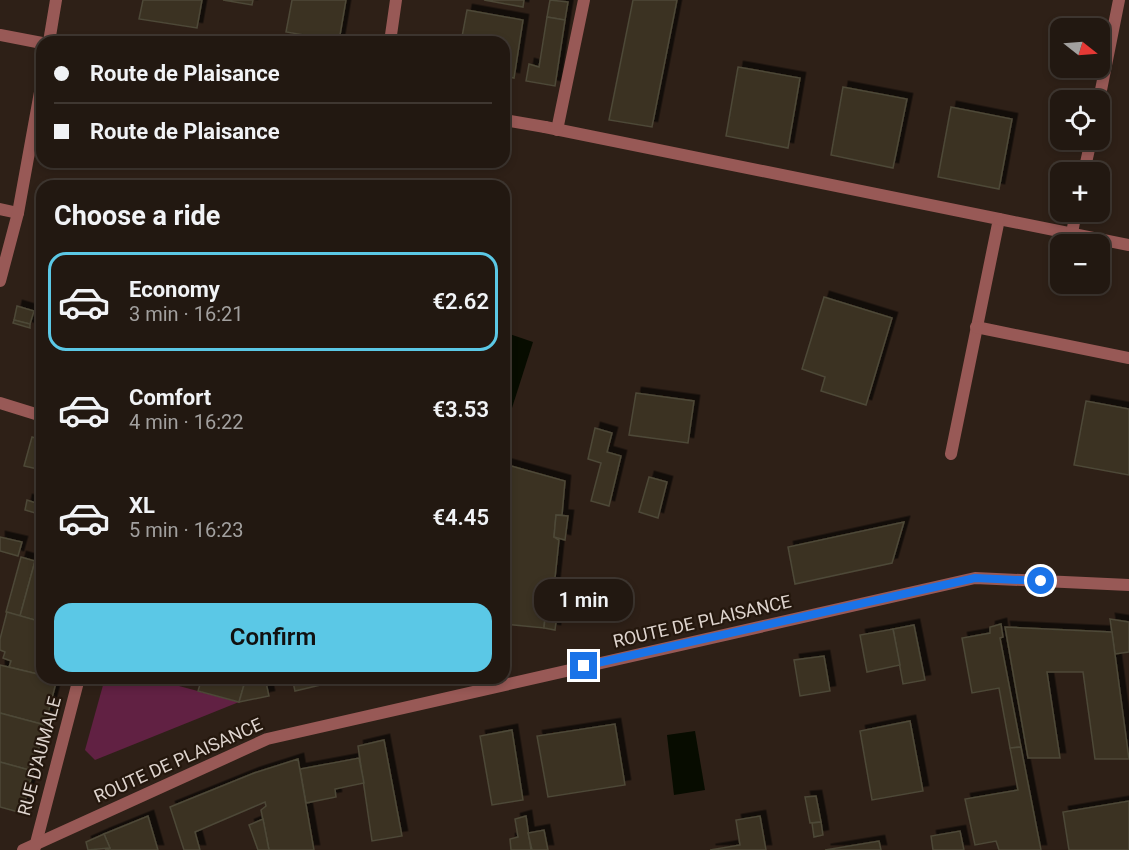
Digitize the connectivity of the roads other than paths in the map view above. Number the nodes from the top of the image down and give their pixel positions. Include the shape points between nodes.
1 (56, 0) edge
2 (396, 0) edge
3 (584, 0) edge
4 (1119, 0) edge
5 (0, 34) edge
6 (50, 36) edge
7 (391, 36) edge
8 (36, 42) edge
9 (1101, 90) edge
10 (36, 114) edge
11 (510, 121) edge
12 (551, 128) junction
13 (0, 209) edge
14 (18, 213) junction
15 (999, 219) junction
16 (1074, 222) edge
17 (1072, 233) junction
18 (1129, 245) edge
19 (0, 281) edge
20 (976, 327) junction
21 (1129, 358) edge
22 (0, 403) edge
23 (36, 414) edge
24 (951, 454) dead end
25 (1129, 585) edge
26 (77, 684) edge
27 (509, 684) edge
28 (510, 684) edge
29 (31, 848) edge

1 - 6 street
2 - 7 street
3 - 12 street
4 - 9 street
5 - 8 street
10 - 14 street
11 - 12 street
12 - 15 street
13 - 14 street
14 - 19 street
15 - 17 street
15 - 20 street
16 - 17 street
17 - 18 street
20 - 21 street
20 - 24 street
22 - 23 street
25 - 28 street, ROUTE DE PLAISANCE via 975,578
26 - 29 street, RUE D'AUMALE
27 - 29 street, ROUTE DE PLAISANCE via 267,739

